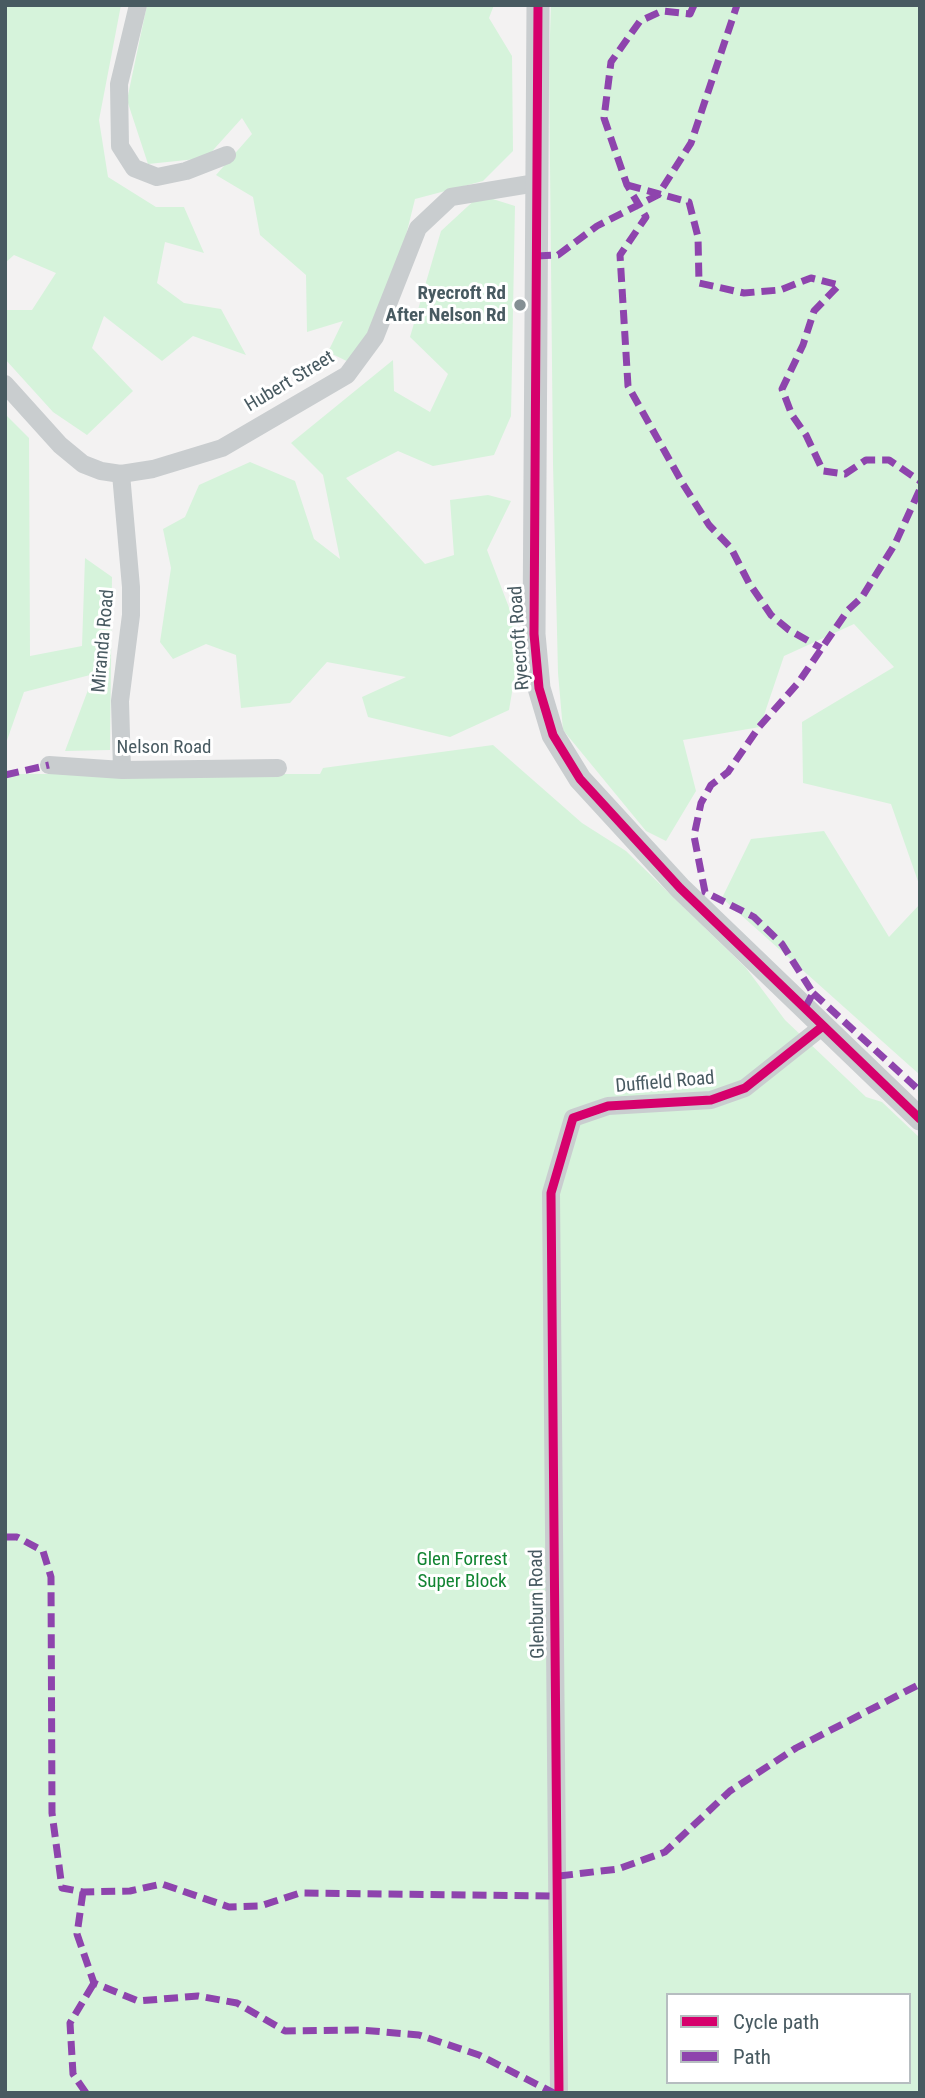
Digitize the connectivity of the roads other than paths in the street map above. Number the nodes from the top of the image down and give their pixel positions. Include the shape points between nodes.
1 (138, 5) edge
2 (538, 5) edge
3 (227, 155) dead end
4 (536, 183) junction
5 (5, 384) edge
6 (121, 474) junction
7 (49, 765) dead end
8 (278, 768) dead end
9 (121, 770) junction
10 (823, 1026) junction
11 (573, 1118) joint
12 (920, 1119) edge
13 (559, 2093) edge

1 - 3 street via 119,84 120,146 134,168 157,177
2 - 4 street, Ryecroft Road
4 - 6 street, Hubert Street via 451,197 418,228 375,337 347,376 222,448
4 - 10 street, Ryecroft Road via 534,634 539,688 553,735 580,779 662,868
5 - 6 street, Hubert Street via 83,464
6 - 9 street, Miranda Road via 131,587 120,701
7 - 9 street, Nelson Road
8 - 9 street, Nelson Road
10 - 11 street, Duffield Road via 745,1088 711,1100 608,1106
10 - 12 street, Ryecroft Road
11 - 13 street, Glenburn Road via 551,1193

